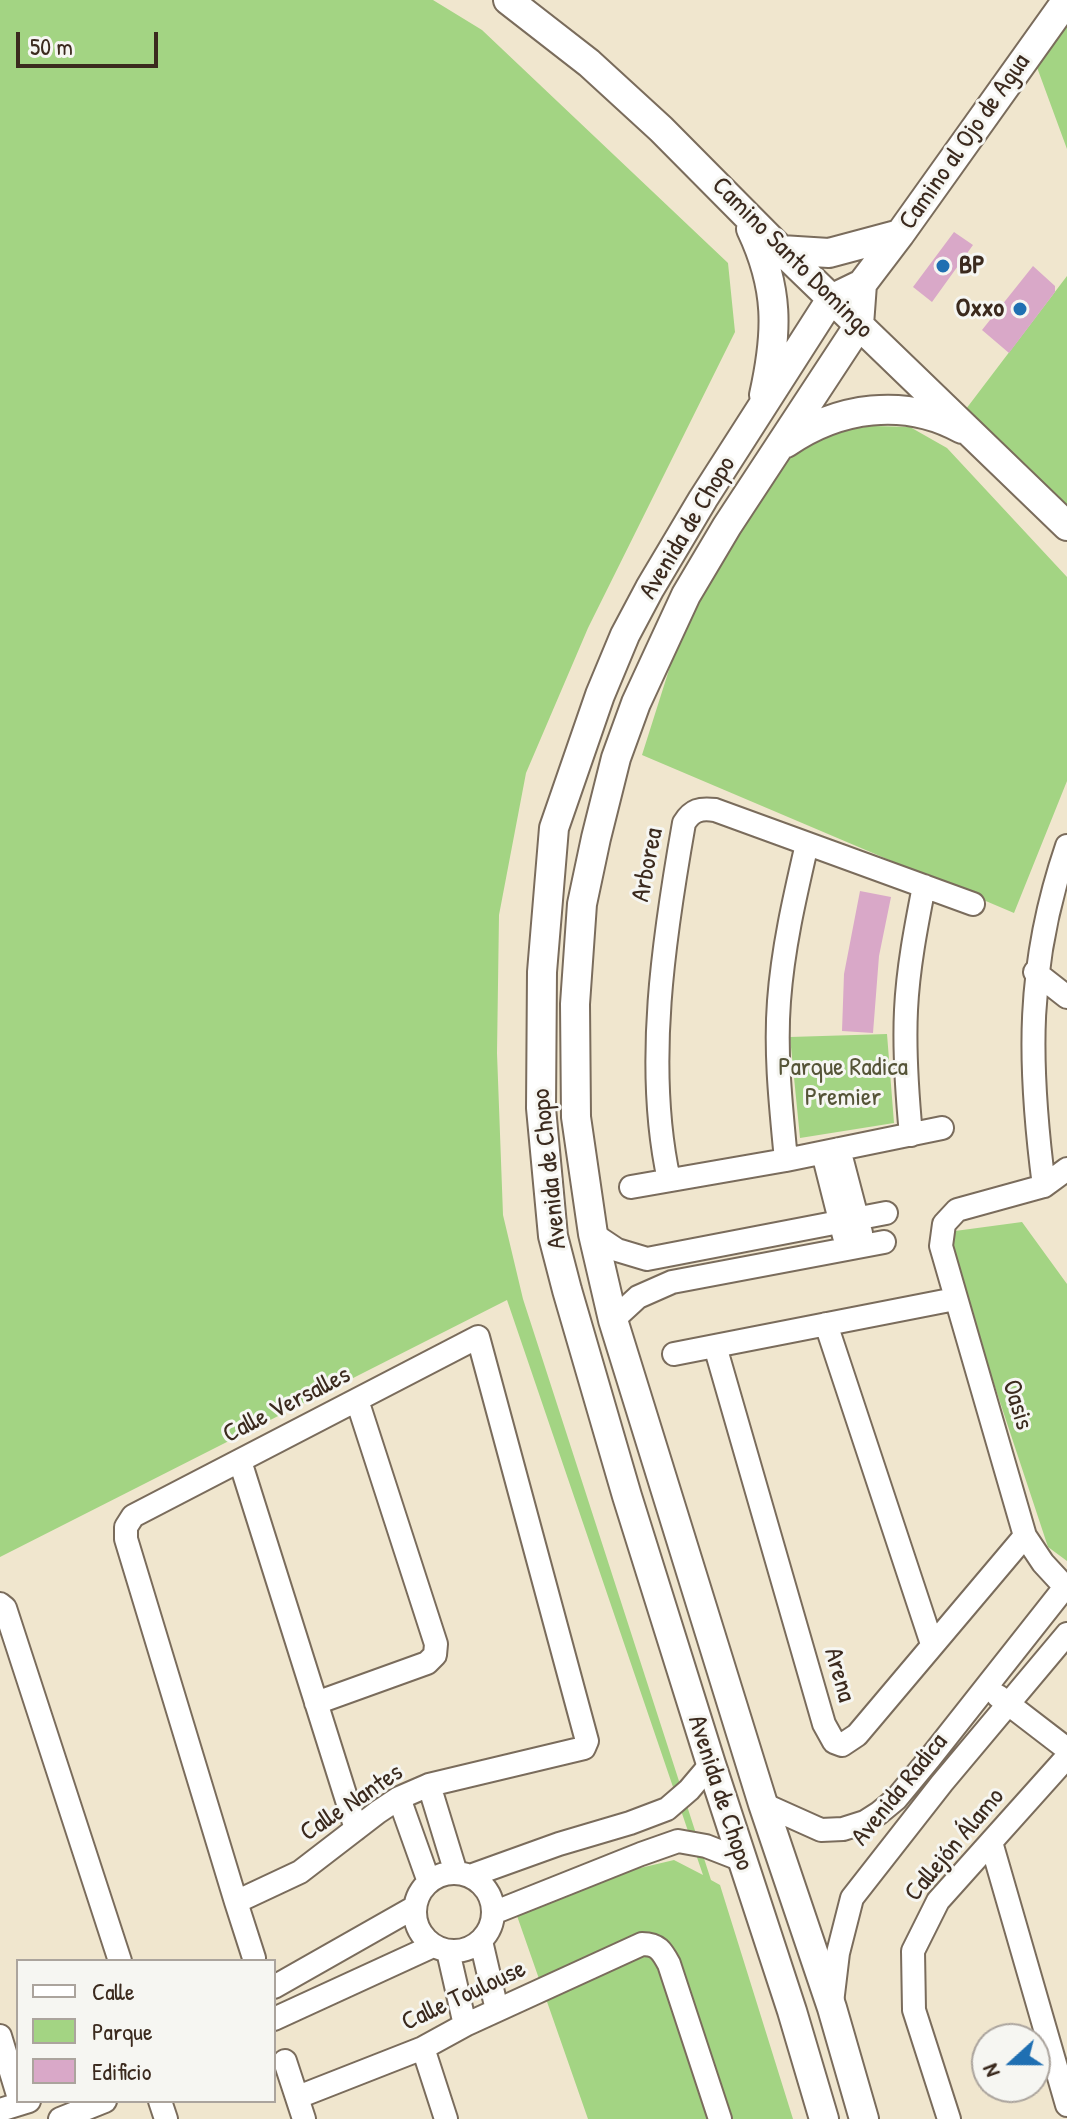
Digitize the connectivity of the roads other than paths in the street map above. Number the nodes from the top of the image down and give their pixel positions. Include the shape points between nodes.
1 (508, 0) edge
2 (1067, 0) edge
3 (740, 207) junction
4 (900, 234) junction
5 (781, 250) junction
6 (862, 284) junction
7 (831, 299) junction
8 (859, 325) junction
9 (761, 412) junction
10 (979, 439) junction
11 (775, 450) junction
12 (1067, 526) edge
13 (807, 844) junction
14 (1067, 846) edge
15 (924, 886) junction
16 (973, 904) dead end
17 (1035, 972) junction
18 (1067, 997) edge
19 (942, 1128) dead end
20 (911, 1135) junction
21 (831, 1151) junction
22 (786, 1160) junction
23 (1067, 1169) edge
24 (669, 1180) junction
25 (1044, 1186) junction
26 (631, 1187) dead end
27 (886, 1213) dead end
28 (849, 1220) junction
29 (593, 1234) junction
30 (955, 1299) junction
31 (613, 1320) junction
32 (826, 1324) junction
33 (715, 1346) junction
34 (674, 1354) dead end
35 (357, 1400) junction
36 (240, 1461) junction
37 (664, 1485) junction
38 (627, 1496) junction
39 (1025, 1536) junction
40 (1066, 1588) edge
41 (0, 1604) edge
42 (1067, 1634) edge
43 (932, 1644) junction
44 (986, 1687) junction
45 (316, 1703) junction
46 (1007, 1703) junction
47 (586, 1732) joint
48 (1067, 1749) edge
49 (1067, 1757) edge
50 (711, 1764) junction
51 (429, 1785) junction
52 (399, 1798) junction
53 (763, 1804) junction
54 (667, 1809) junction
55 (356, 1829) junction
56 (678, 1841) junction
57 (991, 1842) junction
58 (742, 1860) junction
59 (463, 1875) junction
60 (429, 1882) junction
61 (236, 1902) junction
62 (415, 1907) junction
63 (493, 1913) junction
64 (481, 1941) junction
65 (441, 1949) junction
66 (254, 1958) dead end
67 (119, 1959) edge
68 (276, 1986) edge
69 (832, 2008) junction
70 (497, 2010) junction
71 (276, 2018) edge
72 (465, 2025) junction
73 (0, 2036) edge
74 (423, 2048) junction
75 (285, 2061) dead end
76 (16, 2094) edge
77 (100, 2103) edge
78 (1067, 2105) edge
79 (301, 2108) edge
80 (60, 2119) edge
81 (446, 2119) edge
82 (720, 2119) edge
83 (824, 2119) edge
84 (864, 2119) edge
85 (949, 2119) edge

1 - 3 street, Camino Santo Domingo via 589,63
2 - 4 street, Camino al Ojo de Agua
3 - 5 street, Camino Santo Domingo
3 - 9 street via 774,294 770,371
4 - 5 street via 829,253
4 - 6 street, Camino al Ojo de Agua
5 - 7 street, Camino Santo Domingo
6 - 7 street, Camino al Ojo de Agua
6 - 8 street
7 - 8 street, Camino Santo Domingo
7 - 9 street, Avenida de Chopo
8 - 10 street, Camino Santo Domingo
8 - 11 street, Avenida de Chopo
9 - 38 street, Avenida de Chopo via 703,499 625,635 554,828 542,972 545,1173 553,1236
10 - 11 street via 915,413 863,411 820,422
10 - 12 street, Camino Santo Domingo
11 - 29 street, Avenida de Chopo via 686,595 662,646 616,758 596,838 582,904 575,1004 576,1117
13 - 15 street, Arborea
13 - 22 street via 789,921 779,1001 778,1080
13 - 24 street, Arborea via 715,810 697,810 684,823 666,921 659,1011 659,1111
14 - 17 street
15 - 16 street, Arborea
15 - 20 street via 906,1010
17 - 18 street
17 - 25 street via 1032,1056
19 - 20 street
20 - 21 street
21 - 22 street
21 - 28 street
22 - 24 street
23 - 25 street
24 - 26 street
25 - 30 street, Oasis via 970,1205 944,1224 941,1246
27 - 28 street
28 - 29 street via 647,1259 617,1250
28 - 31 street via 865,1245 672,1282 638,1297
29 - 31 street, Avenida de Chopo
30 - 32 street
30 - 39 street, Oasis
31 - 37 street, Avenida de Chopo
32 - 33 street
32 - 43 street
33 - 34 street
33 - 43 street, Arena via 824,1724 834,1742 842,1745 857,1735
35 - 36 street, Calle Versalles
35 - 45 street via 436,1644 435,1655 427,1663
35 - 47 street, Calle Versalles via 478,1337
36 - 45 street
36 - 61 street, Calle Versalles via 133,1516 126,1527
37 - 38 street
37 - 53 street, Avenida de Chopo
38 - 50 street, Avenida de Chopo
39 - 40 street, Oasis
39 - 43 street, Arena
40 - 44 street, Avenida Radica
41 - 67 street
42 - 46 street, Avenida Radica
44 - 46 street
44 - 53 street, Avenida Radica via 896,1799 865,1822 821,1830
45 - 55 street
46 - 48 street
46 - 69 street, Avenida Radica via 852,1898
47 - 51 street, Calle Nantes via 584,1748
49 - 57 street, Callejón Álamo
50 - 54 street
50 - 58 street, Avenida de Chopo
51 - 52 street, Calle Nantes
51 - 59 street
52 - 55 street, Calle Nantes
52 - 60 street
53 - 69 street, Avenida de Chopo
54 - 56 street
54 - 59 street
55 - 61 street, Calle Nantes via 300,1872
56 - 58 street
56 - 63 street
57 - 78 street
57 - 85 street, Callejón Álamo via 938,1901 913,1951 914,2010
58 - 83 street, Avenida de Chopo
59 - 60 street via 442,1875
59 - 63 street via 483,1885
60 - 62 street
61 - 66 street
62 - 65 street via 422,1936
62 - 68 street
63 - 64 street
64 - 65 street via 466,1950
64 - 70 street
65 - 71 street
65 - 72 street
69 - 84 street, Avenida de Chopo
70 - 72 street, Calle Toulouse
70 - 82 street, Calle Toulouse via 652,1944 669,1964
72 - 74 street, Calle Toulouse
73 - 76 street
74 - 79 street, Calle Toulouse
74 - 81 street
75 - 79 street
77 - 80 street

